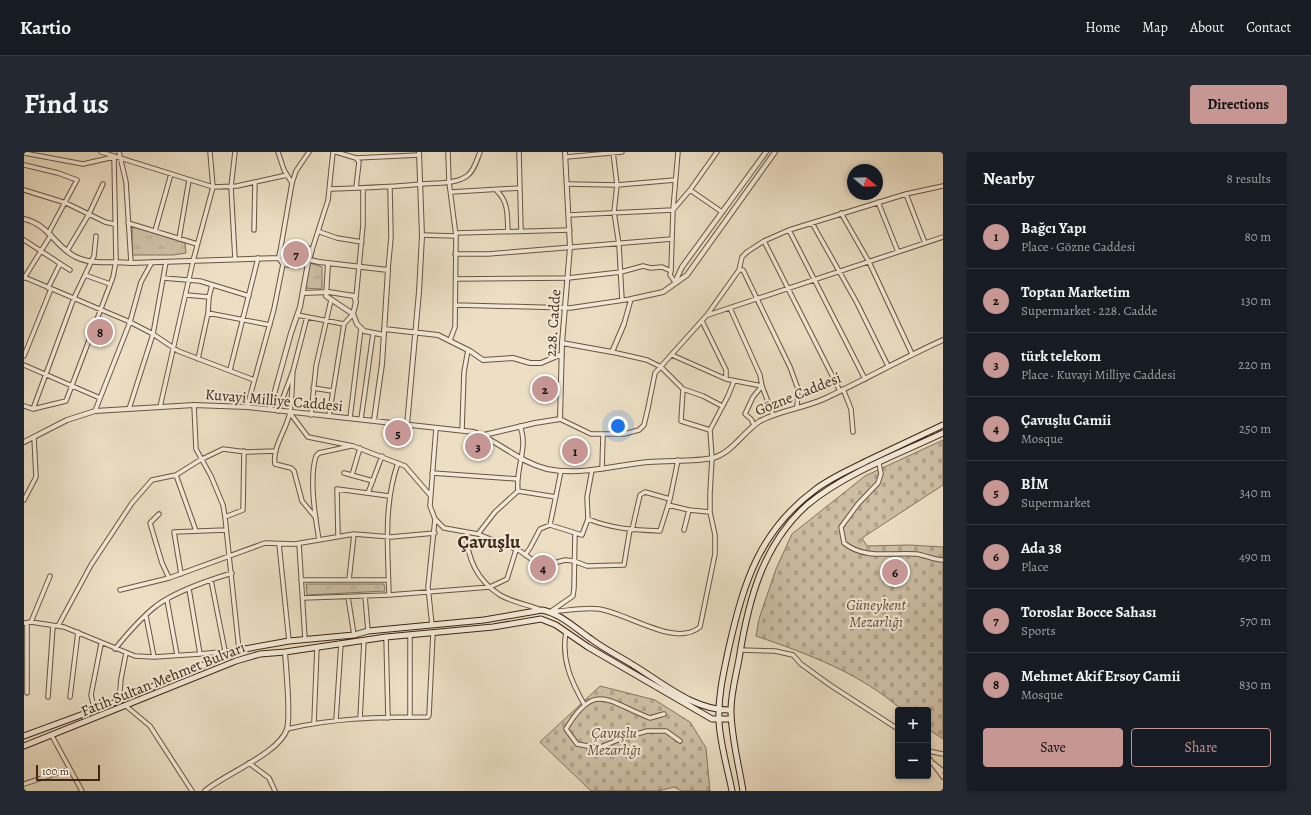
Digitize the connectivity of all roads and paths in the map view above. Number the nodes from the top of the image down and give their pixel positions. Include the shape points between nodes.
1 (101, 152) edge
2 (119, 152) edge
3 (210, 152) edge
4 (235, 152) edge
5 (278, 152) edge
6 (309, 152) edge
7 (335, 152) edge
8 (355, 152) edge
9 (448, 152) edge
10 (480, 152) edge
11 (518, 152) edge
12 (613, 152) edge
13 (622, 152) edge
14 (678, 152) edge
15 (718, 152) edge
16 (766, 152) edge
17 (775, 152) edge
18 (24, 154) edge
19 (419, 154) edge
20 (566, 154) edge
21 (114, 157) junction
22 (354, 157) junction
23 (122, 159) junction
24 (24, 165) edge
25 (171, 174) junction
26 (287, 176) junction
27 (189, 180) junction
28 (675, 180) junction
29 (255, 182) junction
30 (449, 182) junction
31 (292, 183) junction
32 (102, 184) dead end
33 (420, 184) junction
34 (567, 184) junction
35 (617, 185) junction
36 (943, 186) edge
37 (231, 187) junction
38 (213, 188) junction
39 (356, 188) junction
40 (363, 188) junction
41 (390, 188) junction
42 (520, 188) junction
43 (330, 189) junction
44 (24, 190) edge
45 (690, 190) junction
46 (497, 191) junction
47 (451, 192) junction
48 (906, 194) junction
49 (878, 202) junction
50 (66, 203) junction
51 (673, 210) junction
52 (614, 212) junction
53 (722, 212) junction
54 (841, 213) junction
55 (89, 214) junction
56 (569, 216) junction
57 (24, 219) edge
58 (128, 223) junction
59 (812, 223) junction
60 (114, 224) junction
61 (155, 230) junction
62 (254, 230) dead end
63 (570, 230) junction
64 (789, 230) junction
65 (521, 231) junction
66 (320, 232) junction
67 (508, 232) junction
68 (50, 234) junction
69 (422, 235) junction
70 (456, 235) junction
71 (96, 236) dead end
72 (942, 237) edge
73 (179, 239) junction
74 (672, 239) junction
75 (24, 240) edge
76 (764, 241) junction
77 (362, 242) junction
78 (925, 243) junction
79 (943, 243) edge
80 (197, 244) junction
81 (619, 245) junction
82 (570, 247) junction
83 (40, 250) junction
84 (312, 250) junction
85 (67, 251) junction
86 (280, 252) junction
87 (898, 252) junction
88 (455, 254) junction
89 (235, 258) junction
90 (258, 258) junction
91 (279, 258) junction
92 (116, 261) junction
93 (193, 261) junction
94 (90, 262) junction
95 (152, 262) junction
96 (166, 262) junction
97 (309, 262) junction
98 (869, 262) junction
99 (131, 263) junction
100 (60, 264) junction
101 (283, 264) junction
102 (328, 264) junction
103 (360, 267) junction
104 (70, 270) dead end
105 (388, 270) junction
106 (670, 270) junction
107 (739, 270) junction
108 (621, 272) junction
109 (840, 272) junction
110 (84, 276) junction
111 (24, 278) edge
112 (163, 278) junction
113 (568, 278) junction
114 (189, 279) junction
115 (456, 279) junction
116 (815, 280) junction
117 (675, 282) junction
118 (110, 284) junction
119 (212, 285) junction
120 (788, 287) junction
121 (50, 288) junction
122 (303, 293) junction
123 (326, 293) junction
124 (186, 296) junction
125 (249, 296) junction
126 (74, 298) junction
127 (209, 298) junction
128 (356, 298) junction
129 (757, 298) junction
130 (632, 299) junction
131 (331, 300) junction
132 (622, 300) junction
133 (456, 305) junction
134 (566, 308) junction
135 (730, 308) junction
136 (100, 310) junction
137 (208, 313) junction
138 (353, 314) junction
139 (297, 315) junction
140 (707, 315) junction
141 (307, 317) junction
142 (244, 319) junction
143 (325, 320) junction
144 (702, 321) junction
145 (130, 322) junction
146 (344, 324) junction
147 (624, 324) joint
148 (270, 325) junction
149 (360, 328) junction
150 (384, 329) junction
151 (416, 332) junction
152 (153, 334) junction
153 (373, 334) junction
154 (384, 335) junction
155 (450, 340) junction
156 (943, 340) edge
157 (562, 343) junction
158 (174, 348) junction
159 (468, 350) junction
160 (612, 352) junction
161 (562, 354) junction
162 (912, 354) junction
163 (672, 355) junction
164 (24, 356) edge
165 (198, 359) junction
166 (24, 365) edge
167 (888, 366) junction
168 (661, 367) junction
169 (230, 370) junction
170 (293, 371) junction
171 (46, 374) junction
172 (865, 378) junction
173 (726, 379) junction
174 (254, 380) junction
175 (734, 381) junction
176 (71, 386) junction
177 (762, 386) junction
178 (313, 388) junction
179 (684, 389) junction
180 (842, 390) junction
181 (332, 391) junction
182 (100, 398) junction
183 (24, 406) edge
184 (194, 406) junction
185 (722, 406) junction
186 (160, 407) junction
187 (247, 407) junction
188 (797, 407) junction
189 (33, 409) junction
190 (129, 409) junction
191 (270, 409) junction
192 (95, 411) junction
193 (278, 411) junction
194 (290, 413) junction
195 (311, 414) junction
196 (774, 415) junction
197 (330, 416) junction
198 (350, 418) junction
199 (361, 419) junction
200 (560, 419) junction
201 (374, 420) junction
202 (943, 425) edge
203 (407, 426) junction
204 (520, 426) junction
205 (754, 426) junction
206 (436, 428) junction
207 (462, 430) junction
208 (710, 430) junction
209 (853, 432) dead end
210 (943, 433) edge
211 (484, 435) junction
212 (603, 435) junction
213 (34, 437) junction
214 (24, 442) edge
215 (353, 446) junction
216 (360, 448) junction
217 (244, 451) junction
218 (276, 451) junction
219 (382, 456) junction
220 (712, 458) junction
221 (200, 460) junction
222 (521, 460) junction
223 (678, 460) junction
224 (398, 463) junction
225 (879, 463) junction
226 (602, 469) junction
227 (592, 470) junction
228 (561, 471) junction
229 (344, 473) dead end
230 (432, 473) junction
231 (176, 475) junction
232 (352, 475) junction
233 (517, 479) junction
234 (373, 480) junction
235 (518, 491) junction
236 (368, 493) junction
237 (430, 495) junction
238 (389, 496) junction
239 (556, 497) junction
240 (670, 499) junction
241 (24, 500) edge
242 (668, 506) junction
243 (689, 510) junction
244 (710, 512) junction
245 (159, 514) dead end
246 (225, 516) junction
247 (316, 518) junction
248 (588, 518) junction
249 (435, 519) junction
250 (550, 525) junction
251 (226, 530) junction
252 (631, 530) junction
253 (684, 530) dead end
254 (196, 531) junction
255 (467, 532) junction
256 (575, 532) junction
257 (434, 533) junction
258 (354, 534) junction
259 (478, 534) junction
260 (338, 536) junction
261 (387, 536) junction
262 (319, 540) junction
263 (279, 544) junction
264 (298, 544) junction
265 (516, 550) junction
266 (525, 555) junction
267 (231, 556) junction
268 (943, 560) edge
269 (574, 561) junction
270 (232, 573) junction
271 (181, 574) junction
272 (50, 576) dead end
273 (169, 578) junction
274 (211, 580) junction
275 (301, 580) junction
276 (349, 580) junction
277 (388, 580) junction
278 (490, 587) junction
279 (120, 590) dead end
280 (189, 590) junction
281 (429, 592) junction
282 (389, 595) junction
283 (365, 596) junction
284 (348, 597) junction
285 (302, 598) junction
286 (167, 600) junction
287 (542, 610) junction
288 (550, 612) junction
289 (146, 616) junction
290 (27, 623) edge
291 (432, 625) junction
292 (53, 626) junction
293 (58, 626) junction
294 (368, 631) junction
295 (78, 632) junction
296 (566, 632) junction
297 (433, 633) junction
298 (354, 635) junction
299 (410, 635) junction
300 (386, 637) junction
301 (306, 639) junction
302 (364, 640) junction
303 (289, 641) junction
304 (341, 643) junction
305 (101, 644) junction
306 (317, 647) junction
307 (116, 649) junction
308 (239, 650) junction
309 (740, 650) junction
310 (225, 651) junction
311 (285, 652) junction
312 (126, 654) junction
313 (200, 654) junction
314 (177, 656) junction
315 (154, 657) junction
316 (27, 693) dead end
317 (48, 697) dead end
318 (70, 697) dead end
319 (119, 701) junction
320 (584, 704) junction
321 (126, 706) junction
322 (720, 710) junction
323 (731, 710) junction
324 (95, 711) junction
325 (664, 714) dead end
326 (410, 717) junction
327 (388, 718) junction
328 (360, 719) junction
329 (718, 719) junction
330 (731, 719) junction
331 (336, 720) junction
332 (314, 722) junction
333 (895, 727) edge
334 (287, 728) junction
335 (24, 736) edge
336 (52, 736) junction
337 (680, 741) dead end
338 (24, 746) edge
339 (931, 752) edge
340 (943, 754) edge
341 (931, 761) edge
342 (931, 762) edge
343 (249, 763) junction
344 (70, 769) junction
345 (943, 771) edge
346 (943, 777) edge
347 (24, 784) edge
348 (82, 791) edge
349 (192, 791) edge
350 (205, 791) edge
351 (274, 791) edge
352 (732, 791) edge
353 (743, 791) edge

1 - 21 street
2 - 23 street
3 - 38 street
4 - 37 street
5 - 26 street
6 - 31 street via 296,171
7 - 22 street
7 - 43 street via 331,159
8 - 22 street
9 - 30 street
10 - 30 street via 468,175
11 - 42 street
12 - 13 street
12 - 20 street
12 - 35 street
14 - 28 street
15 - 45 street
16 - 53 street
17 - 117 street via 687,275
18 - 21 street via 83,164
19 - 22 street
19 - 33 street
20 - 34 street, 228. Cadde
21 - 23 street
21 - 60 street
22 - 39 street via 359,162
23 - 25 street
23 - 58 street
24 - 50 street via 77,180
25 - 27 street
25 - 61 street
26 - 29 street
26 - 31 street
27 - 38 street
27 - 73 street
28 - 35 street
28 - 51 street
29 - 37 street
29 - 62 street
30 - 33 street
30 - 47 street
31 - 86 street
32 - 55 street
33 - 41 street
33 - 69 street
34 - 35 street
34 - 56 street, 228. Cadde
35 - 52 street
36 - 48 street
37 - 38 street
37 - 89 street
38 - 80 street
39 - 40 street
39 - 43 street
40 - 41 street
40 - 77 street
41 - 105 street via 391,237
42 - 46 street
42 - 65 street
43 - 66 street
44 - 50 street
45 - 51 street
45 - 53 street
46 - 47 street
46 - 67 street via 504,198
47 - 70 street
48 - 49 street
48 - 78 street
49 - 54 street
49 - 87 street
50 - 55 street
50 - 68 street
51 - 52 street
51 - 74 street
52 - 56 street
52 - 81 street
53 - 117 street via 682,267
54 - 59 street
54 - 98 street
55 - 60 street
55 - 85 street
56 - 63 street, 228. Cadde
57 - 68 street
58 - 61 street
58 - 99 street
59 - 64 street
59 - 109 street
60 - 92 street
61 - 73 street
63 - 65 street
63 - 82 street, 228. Cadde
64 - 76 street
64 - 116 street
65 - 67 street
66 - 77 street
66 - 84 street
67 - 70 street
68 - 83 street
68 - 85 street
69 - 70 street
69 - 151 street
70 - 88 street
71 - 94 street via 94,256
72 - 78 street
72 - 79 street
73 - 80 street
74 - 81 street
74 - 106 street
75 - 83 street
76 - 107 street via 742,257
76 - 120 street
77 - 103 street
78 - 87 street
80 - 93 street
81 - 82 street
81 - 108 street
82 - 88 street via 488,254
82 - 113 street, 228. Cadde
83 - 100 street
83 - 111 street
84 - 86 street via 290,247
84 - 97 street
85 - 94 street
86 - 91 street
87 - 98 street
88 - 115 street
89 - 90 street
89 - 93 street
90 - 91 street
90 - 125 street
91 - 101 street
92 - 94 street
92 - 99 street
92 - 118 street
93 - 96 street
93 - 114 street
94 - 110 street
95 - 96 street
95 - 99 street
95 - 145 street via 142,282
96 - 112 street
97 - 101 street via 298,266
97 - 102 street
97 - 122 street
98 - 109 street
98 - 162 street
100 - 104 street
100 - 121 street
101 - 148 street
102 - 103 street
102 - 123 street
103 - 105 street
103 - 128 street
105 - 150 street
106 - 108 street via 643,266
106 - 117 street
107 - 129 street via 743,270
107 - 140 street
108 - 113 street
108 - 132 street
109 - 116 street
109 - 167 street
110 - 118 street
110 - 126 street
111 - 121 street
112 - 114 street
112 - 152 street
113 - 115 street
113 - 134 street, 228. Cadde
114 - 119 street
114 - 124 street
115 - 133 street
116 - 120 street
116 - 172 street
117 - 130 street via 663,292
118 - 136 street
119 - 125 street
119 - 127 street
120 - 129 street
120 - 180 street via 810,334
121 - 126 street
121 - 164 street
122 - 123 street
122 - 139 street
123 - 128 street via 339,293
123 - 131 street
124 - 127 street
124 - 158 street
125 - 142 street
126 - 136 street
126 - 171 street
127 - 137 street
128 - 138 street
129 - 135 street
129 - 188 street via 790,367 798,389
130 - 132 street
130 - 147 street
131 - 138 street
131 - 143 street
132 - 134 street
133 - 134 street
133 - 155 street via 455,327
134 - 157 street, 228. Cadde
135 - 140 street
135 - 177 street via 760,375
136 - 145 street
136 - 176 street
137 - 142 street
137 - 165 street
138 - 146 street
138 - 149 street
139 - 141 street
139 - 191 street
140 - 144 street
141 - 143 street
141 - 170 street
142 - 148 street
142 - 169 street
143 - 146 street
143 - 178 street
144 - 163 street
144 - 173 street via 726,370
145 - 152 street
145 - 182 street
146 - 181 street
147 - 160 street
148 - 174 street
149 - 153 street
149 - 198 street
150 - 151 street
150 - 154 street
151 - 155 street via 438,335
151 - 203 street
152 - 158 street
152 - 190 street
153 - 154 street
153 - 199 street
154 - 201 street
155 - 159 street
156 - 162 street, Gözne Caddesi
157 - 160 street
157 - 161 street, 228. Cadde
158 - 165 street
158 - 186 street
159 - 161 street via 483,360 513,358 530,363 541,363
159 - 207 street via 464,372
160 - 168 street via 647,360
161 - 200 street, 228. Cadde
162 - 167 street, Gözne Caddesi
163 - 168 street
163 - 173 street
165 - 169 street
166 - 171 street
167 - 172 street, Gözne Caddesi
168 - 179 street
168 - 212 street via 655,374 644,425 639,430 624,434
169 - 174 street
170 - 193 street
170 - 194 street
171 - 176 street
171 - 189 street
172 - 180 street, Gözne Caddesi
173 - 175 street
174 - 187 street
175 - 177 street
175 - 185 street
176 - 182 street
176 - 189 street via 66,401
177 - 196 street
177 - 205 street via 745,414 752,419
178 - 181 street
178 - 195 street
179 - 185 street
179 - 208 street via 681,421
180 - 188 street, Gözne Caddesi via 824,399
180 - 209 street via 851,409
181 - 197 street
182 - 192 street
183 - 189 street
184 - 186 street, Kuvayi Milliye Caddesi
184 - 187 street, Kuvayi Milliye Caddesi
184 - 221 street via 196,449
185 - 208 street
186 - 190 street, Kuvayi Milliye Caddesi
187 - 191 street, Kuvayi Milliye Caddesi
188 - 196 street, Gözne Caddesi
190 - 192 street, Kuvayi Milliye Caddesi
191 - 193 street, Kuvayi Milliye Caddesi
192 - 213 street, Kuvayi Milliye Caddesi via 67,420
193 - 194 street, Kuvayi Milliye Caddesi
194 - 195 street, Kuvayi Milliye Caddesi
194 - 215 street via 308,437
194 - 218 street
195 - 197 street, Kuvayi Milliye Caddesi
196 - 205 street, Gözne Caddesi
197 - 198 street, Kuvayi Milliye Caddesi
198 - 199 street, Kuvayi Milliye Caddesi
199 - 201 street, Kuvayi Milliye Caddesi
200 - 204 street
200 - 212 street via 591,434
201 - 203 street, Kuvayi Milliye Caddesi
202 - 322 main road via 829,480 803,499 773,532 748,577 738,607 720,697
203 - 206 street, Kuvayi Milliye Caddesi
204 - 211 street
204 - 222 street via 524,436
205 - 220 street, Gözne Caddesi via 723,454
206 - 207 street, Kuvayi Milliye Caddesi
206 - 230 street
207 - 211 street, Kuvayi Milliye Caddesi
208 - 220 street
210 - 225 main road
211 - 222 street, Kuvayi Milliye Caddesi
212 - 226 street
213 - 214 street, Kuvayi Milliye Caddesi
213 - 241 street via 36,477
215 - 216 street
215 - 247 street via 319,453 316,456
216 - 219 street
216 - 232 street
217 - 218 street
217 - 221 street via 222,450
217 - 246 street via 244,510
218 - 247 street via 275,464 294,471 302,501
219 - 224 street
219 - 234 street
220 - 223 street, Gözne Caddesi
220 - 244 street
221 - 231 street
221 - 246 street via 223,505
222 - 228 street, Gözne Caddesi
222 - 233 street
223 - 226 street, Gözne Caddesi
223 - 240 street
224 - 237 street via 408,469
224 - 238 street
225 - 268 street via 881,474 878,483 841,527 844,543 859,552 883,555 916,554
225 - 309 main road via 846,479 820,496 779,536 756,580
226 - 227 street, Gözne Caddesi
227 - 228 street, Gözne Caddesi
227 - 248 street via 587,497
228 - 239 street
229 - 232 street
230 - 233 street
230 - 237 street
231 - 254 street
231 - 293 street via 152,480 141,491 91,565
232 - 234 street
233 - 235 street
234 - 236 street
235 - 239 street
235 - 259 street via 495,512
236 - 238 street
236 - 260 street via 337,490
237 - 249 street via 430,506
238 - 261 street
239 - 250 street
240 - 242 street
240 - 252 street via 646,492 640,495
242 - 243 street
242 - 252 street via 660,531
243 - 244 street
243 - 253 street
244 - 288 street via 715,536 715,554 700,627 694,632 682,635 600,609
245 - 273 street via 150,523 162,564
246 - 251 street
247 - 262 street
248 - 252 street via 606,526
248 - 256 street via 582,535
249 - 255 street via 444,528
249 - 257 street
250 - 256 street
250 - 266 street via 540,529
251 - 254 street
251 - 267 street
252 - 269 street via 624,565 587,566
254 - 271 street via 174,532
255 - 259 street
255 - 278 street via 468,553 474,570
256 - 269 street
257 - 261 street
257 - 281 street
258 - 260 street
258 - 261 street
258 - 276 street
259 - 265 street
260 - 262 street
261 - 277 street
262 - 264 street
263 - 264 street
263 - 267 street via 265,543
263 - 303 street
264 - 275 street
265 - 266 street
265 - 278 street via 507,579
266 - 269 street via 534,561
267 - 270 street
267 - 271 street
269 - 288 street via 573,596
270 - 274 street
270 - 308 street
271 - 273 street
272 - 290 street
273 - 279 street
274 - 280 street
274 - 310 street
275 - 276 street
275 - 285 street
276 - 277 street
277 - 282 street
278 - 281 street
278 - 287 street via 501,595
280 - 286 street
280 - 313 street
281 - 282 street
281 - 291 street
282 - 283 street
283 - 284 street
283 - 294 street
284 - 285 street
284 - 298 street
285 - 301 street
286 - 289 street
286 - 314 street
287 - 288 main road
287 - 291 main road, Fatih Sultan Mehmet Bulvarı via 484,620
288 - 322 main road via 692,701
289 - 307 street
289 - 315 street
290 - 292 street
290 - 316 street
291 - 294 main road, Fatih Sultan Mehmet Bulvarı
292 - 293 street
292 - 317 street
293 - 295 street
294 - 298 main road, Fatih Sultan Mehmet Bulvarı
295 - 305 street
295 - 318 street
296 - 297 main road, Fatih Sultan Mehmet Bulvarı via 541,618 493,627
296 - 320 street via 566,665 573,685
296 - 329 main road, Fatih Sultan Mehmet Bulvarı via 712,718
297 - 299 main road, Fatih Sultan Mehmet Bulvarı
297 - 326 street via 429,714 428,717
298 - 301 main road, Fatih Sultan Mehmet Bulvarı
299 - 300 main road, Fatih Sultan Mehmet Bulvarı
299 - 326 street
300 - 302 main road, Fatih Sultan Mehmet Bulvarı
300 - 327 street
301 - 303 main road, Fatih Sultan Mehmet Bulvarı
302 - 304 main road, Fatih Sultan Mehmet Bulvarı
302 - 328 street
303 - 308 main road, Fatih Sultan Mehmet Bulvarı
304 - 306 main road, Fatih Sultan Mehmet Bulvarı
304 - 331 street
305 - 307 street
305 - 324 street via 92,695
306 - 311 main road, Fatih Sultan Mehmet Bulvarı
306 - 332 street
307 - 312 street
308 - 310 street
308 - 319 main road, Fatih Sultan Mehmet Bulvarı
309 - 323 main road
309 - 333 street via 775,651 793,655 830,685
310 - 313 street
311 - 321 main road, Fatih Sultan Mehmet Bulvarı via 260,654 236,661
311 - 334 street
312 - 315 street
312 - 319 street
313 - 314 street
314 - 315 street
319 - 324 main road, Fatih Sultan Mehmet Bulvarı
320 - 325 street via 595,699 614,702 650,718
320 - 337 street via 566,729 577,744 598,748 647,731 666,731
321 - 336 main road, Fatih Sultan Mehmet Bulvarı
321 - 349 street via 150,726
322 - 323 main road
322 - 329 main road
323 - 330 main road
324 - 335 main road, Fatih Sultan Mehmet Bulvarı
326 - 327 street
327 - 328 street
328 - 331 street
329 - 330 main road
329 - 352 main road
330 - 353 main road
331 - 332 street
332 - 334 street
334 - 343 street via 270,750
336 - 338 main road, Fatih Sultan Mehmet Bulvarı
336 - 344 street
339 - 340 street
341 - 345 street
342 - 346 street
343 - 350 street
343 - 351 street via 269,778
344 - 347 street
344 - 348 street

